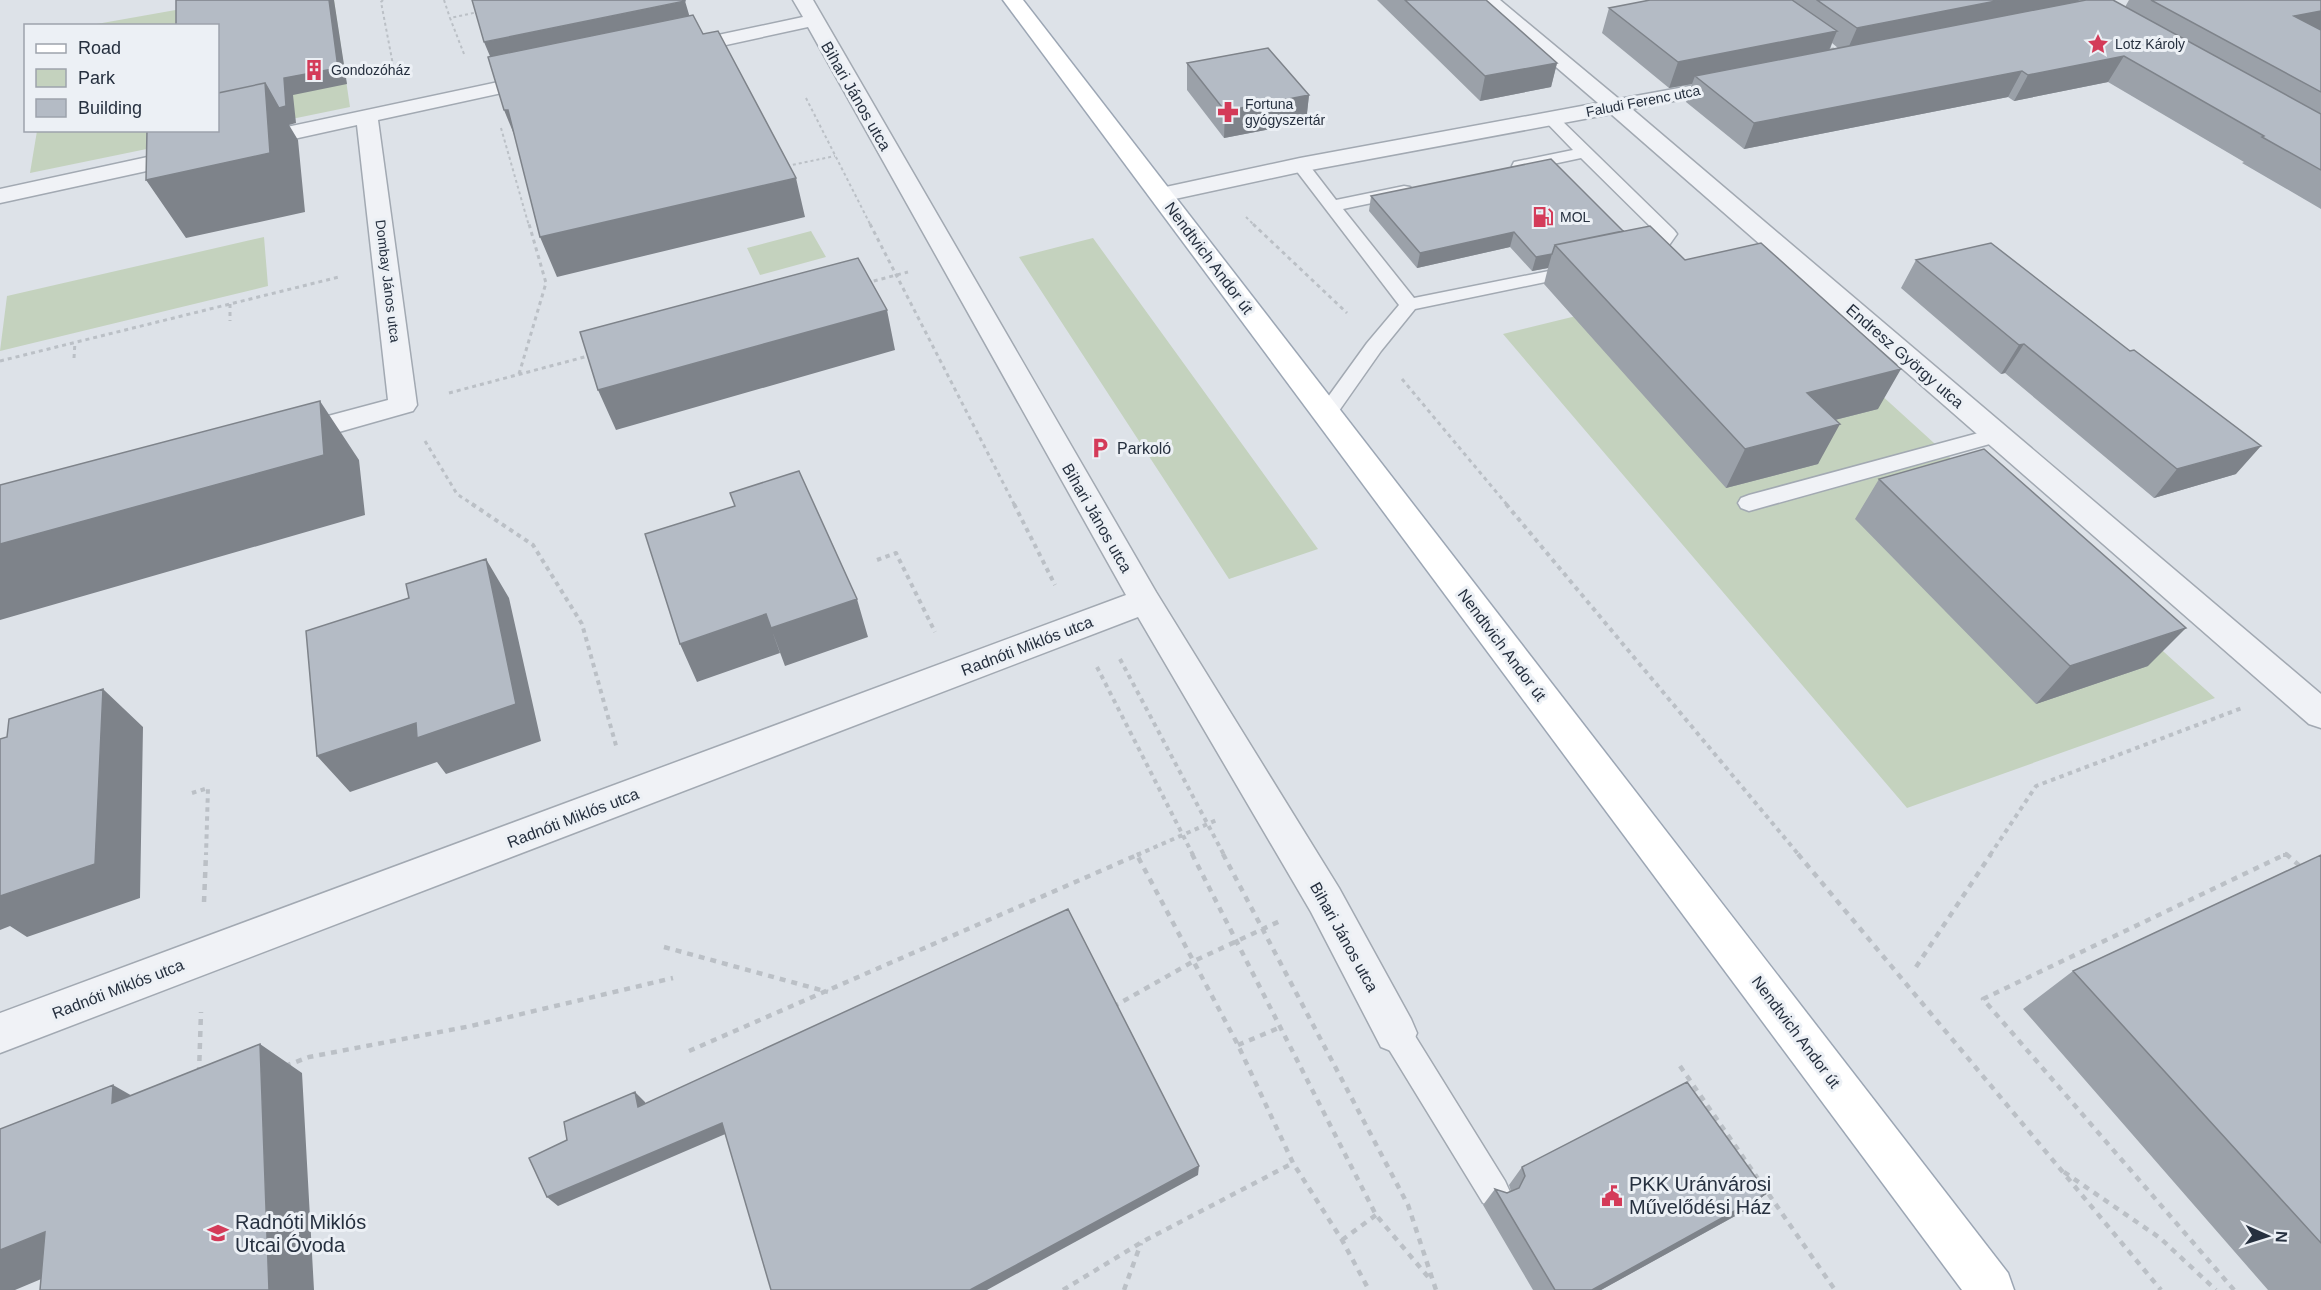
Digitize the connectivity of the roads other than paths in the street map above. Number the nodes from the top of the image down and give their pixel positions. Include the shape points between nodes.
1 (1014, 0) edge
2 (1488, 0) edge
3 (808, 10) edge
4 (656, 54) edge
5 (559, 75) edge
6 (1756, 79) edge
7 (1616, 107) junction
8 (367, 116) junction
9 (1551, 118) junction
10 (1585, 152) junction
11 (1300, 165) junction
12 (1504, 169) edge
13 (1424, 186) edge
14 (1161, 195) junction
15 (0, 196) edge
16 (1333, 206) junction
17 (1619, 262) edge
18 (1596, 266) edge
19 (1409, 305) junction
20 (1327, 413) junction
21 (1997, 435) junction
22 (264, 442) edge
23 (1749, 503) dead end
24 (1145, 601) junction
25 (2321, 714) edge
26 (0, 1033) edge
27 (1396, 1033) joint
28 (1494, 1192) edge
29 (1991, 1290) edge

1 - 14 main road, Nendtvich Andor út
2 - 7 street, Endresz György utca
3 - 4 street
3 - 24 street, Bihari János utca
5 - 8 street
6 - 7 street, Faludi Ferenc utca
7 - 9 street, Faludi Ferenc utca
7 - 21 street, Endresz György utca
8 - 15 street
8 - 22 street, Dombay János utca via 403,405
9 - 10 lane
9 - 11 street, Faludi Ferenc utca
10 - 12 lane
10 - 17 lane via 1668,234 1654,254
11 - 14 street, Faludi Ferenc utca
11 - 16 lane
13 - 16 lane
14 - 20 main road, Nendtvich Andor út
16 - 19 lane
18 - 19 lane
19 - 20 lane
20 - 29 main road, Nendtvich Andor út
21 - 23 lane
21 - 25 street, Endresz György utca
24 - 26 street, Radnóti Miklós utca
24 - 27 street, Bihari János utca via 1325,900
27 - 28 lane

